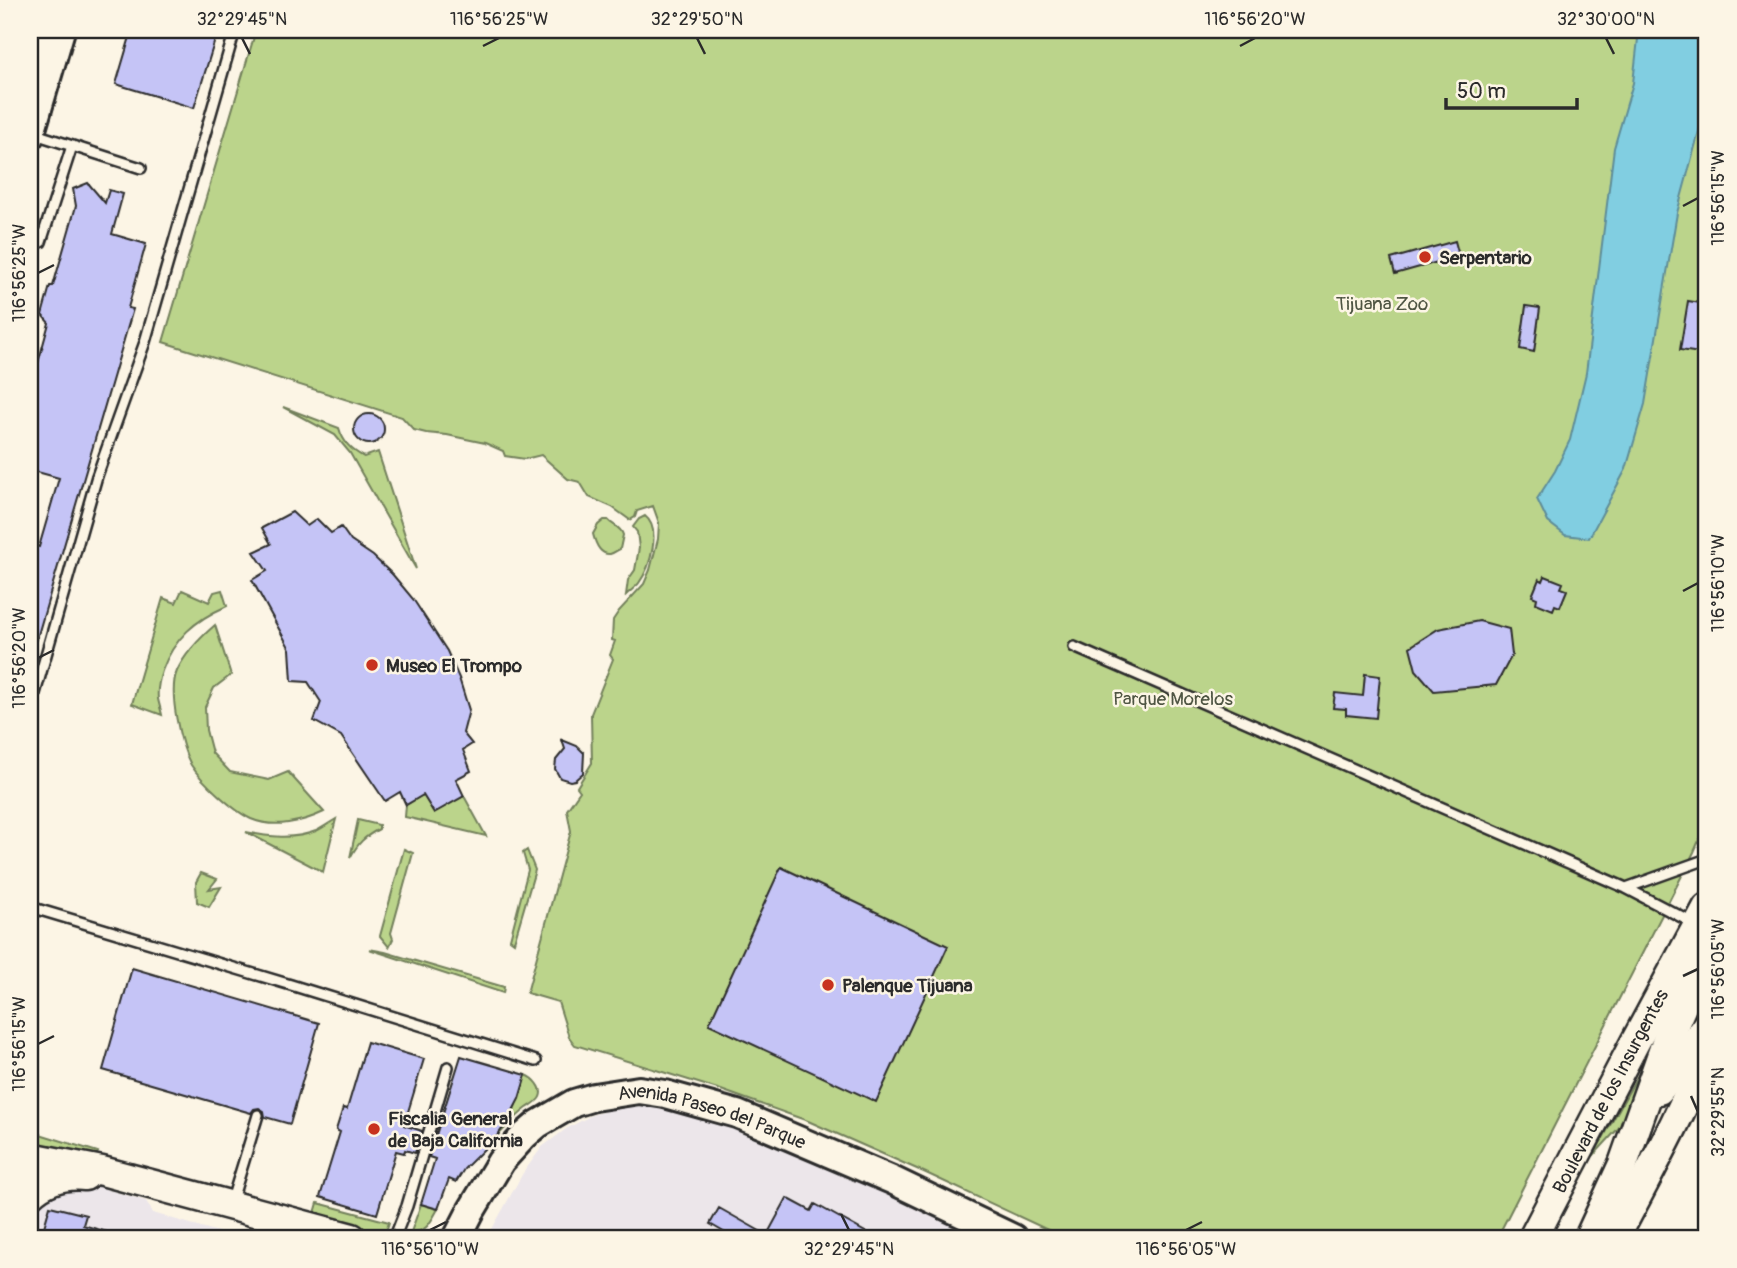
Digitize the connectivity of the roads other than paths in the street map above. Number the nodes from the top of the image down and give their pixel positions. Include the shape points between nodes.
1 (42, 30) edge
2 (61, 30) edge
3 (235, 30) edge
4 (30, 73) edge
5 (30, 134) edge
6 (72, 146) junction
7 (141, 169) dead end
8 (41, 242) dead end
9 (1074, 647) dead end
10 (30, 711) edge
11 (1707, 859) edge
12 (1626, 888) junction
13 (30, 907) edge
14 (1704, 928) edge
15 (1694, 1038) edge
16 (536, 1061) dead end
17 (448, 1067) dead end
18 (258, 1115) dead end
19 (1637, 1121) junction
20 (30, 1157) edge
21 (30, 1194) edge
22 (228, 1211) junction
23 (1533, 1234) edge
24 (292, 1238) edge
25 (352, 1238) edge
26 (392, 1238) edge
27 (457, 1238) edge
28 (1013, 1238) edge
29 (1568, 1238) edge
30 (1589, 1238) edge
31 (1615, 1238) edge

1 - 4 highway
2 - 5 main road
3 - 10 lane via 145,342 97,476
5 - 6 lane
6 - 7 lane
6 - 8 lane
9 - 12 lane
11 - 12 lane
12 - 14 lane
13 - 16 lane
14 - 15 main road
14 - 23 main road, Boulevard de los Insurgentes
15 - 19 main road
15 - 31 main road via 1696,1078
17 - 26 lane via 407,1206
18 - 22 lane
19 - 29 main road, Boulevard de los Insurgentes
19 - 30 main road
20 - 22 main road via 102,1171
21 - 22 main road via 54,1178 77,1176
22 - 24 main road
22 - 25 main road
27 - 28 main road, Avenida Paseo del Parque via 501,1161 538,1124 575,1103 639,1090 737,1114

